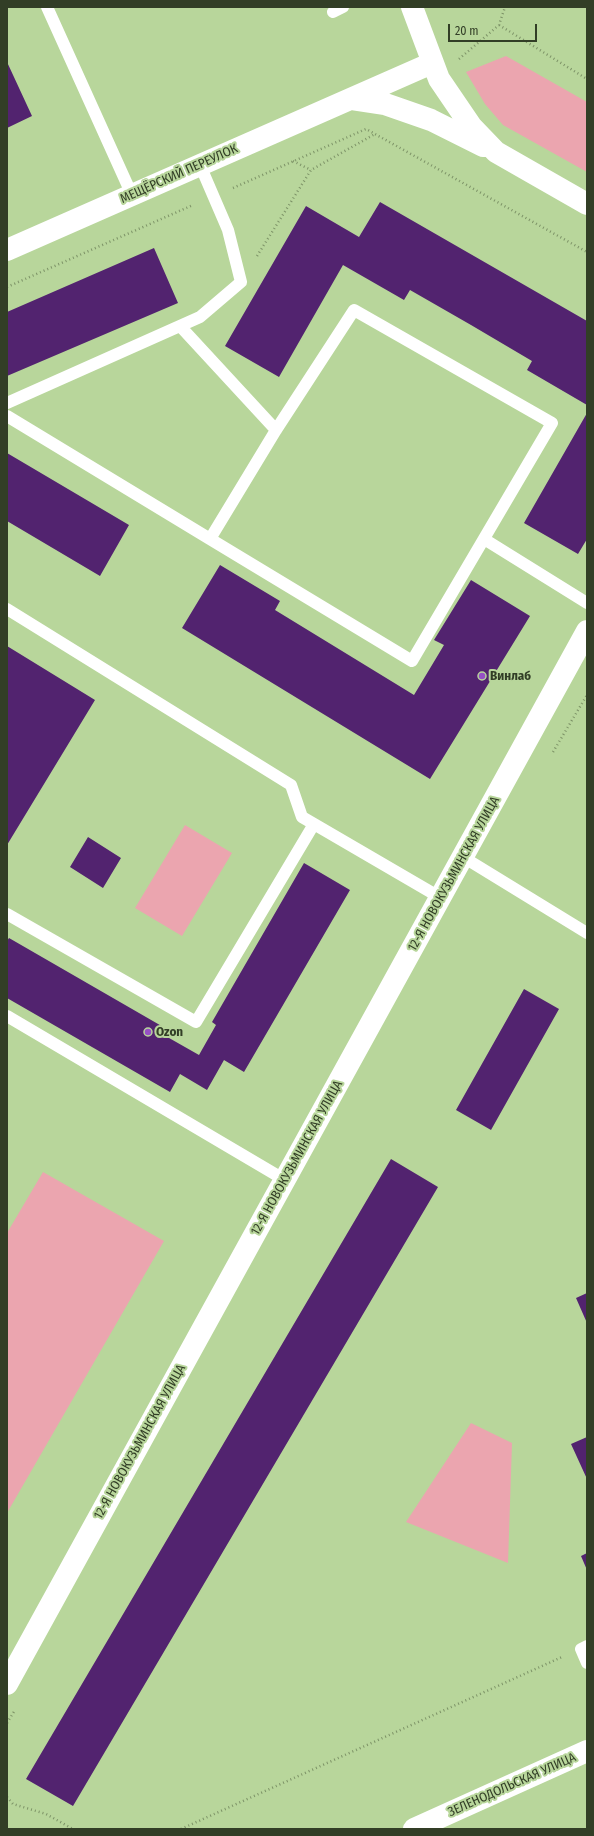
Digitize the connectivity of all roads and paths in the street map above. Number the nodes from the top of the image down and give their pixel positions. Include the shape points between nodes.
1 (47, 7) edge
2 (412, 7) edge
3 (505, 7) edge
4 (432, 63) junction
5 (587, 80) edge
6 (352, 99) junction
7 (375, 134) junction
8 (496, 152) junction
9 (292, 161) junction
10 (200, 165) junction
11 (311, 170) junction
12 (132, 195) junction
13 (213, 196) junction
14 (587, 204) edge
15 (7, 250) edge
16 (587, 252) edge
17 (241, 282) junction
18 (7, 287) edge
19 (180, 326) junction
20 (7, 403) edge
21 (7, 416) edge
22 (276, 430) junction
23 (210, 540) junction
24 (484, 540) junction
25 (587, 603) edge
26 (7, 609) edge
27 (587, 631) edge
28 (314, 824) junction
29 (463, 857) junction
30 (441, 898) junction
31 (7, 914) edge
32 (587, 933) edge
33 (7, 1016) edge
34 (285, 1180) junction
35 (584, 1648) edge
36 (587, 1663) edge
37 (7, 1684) edge
38 (587, 1751) edge
39 (7, 1797) edge
40 (73, 1829) edge
41 (181, 1829) edge
42 (414, 1829) edge

1 - 12 lane
2 - 4 street
3 - 5 path via 499,25
4 - 6 street, МЕЩЁРСКИЙ ПЕРЕУЛОК
4 - 8 street via 446,92 471,126
6 - 8 street via 385,104 431,120
6 - 10 street, МЕЩЁРСКИЙ ПЕРЕУЛОК
7 - 9 path via 366,129
7 - 11 path
7 - 16 path
8 - 14 street
9 - 11 path
9 - 13 path
10 - 12 street, МЕЩЁРСКИЙ ПЕРЕУЛОК
10 - 13 lane
11 - 17 path
12 - 15 street, МЕЩЁРСКИЙ ПЕРЕУЛОК
13 - 17 lane via 228,230
13 - 18 path
17 - 19 lane via 200,317
19 - 20 lane
19 - 22 lane
21 - 23 lane
22 - 23 lane
22 - 24 lane via 354,310 552,423
23 - 24 lane via 412,661
24 - 25 lane
26 - 28 lane via 291,784 302,817
27 - 29 street, 12-Я НОВОКУЗЬМИНСКАЯ УЛИЦА
28 - 30 lane
28 - 31 lane via 196,1022
29 - 30 street, 12-Я НОВОКУЗЬМИНСКАЯ УЛИЦА
29 - 32 lane
30 - 34 street, 12-Я НОВОКУЗЬМИНСКАЯ УЛИЦА
33 - 34 lane
34 - 37 street, 12-Я НОВОКУЗЬМИНСКАЯ УЛИЦА
35 - 36 lane
35 - 41 path
38 - 42 street, ЗЕЛЕНОДОЛЬСКАЯ УЛИЦА
39 - 40 path via 13,1804 46,1814

